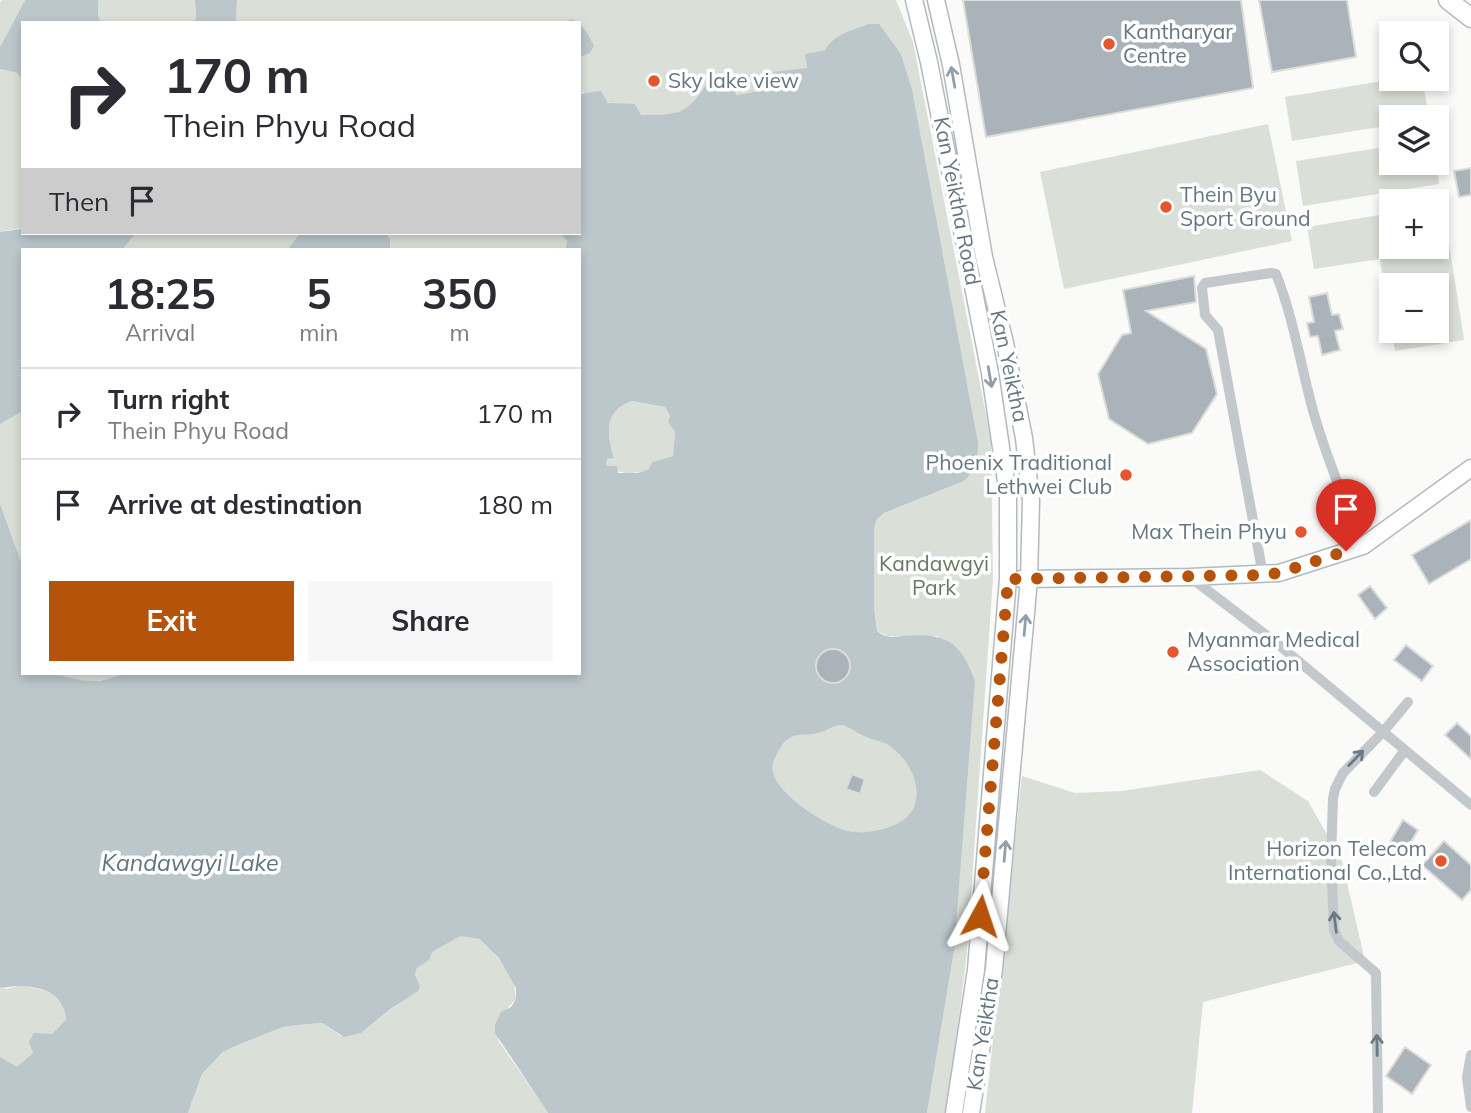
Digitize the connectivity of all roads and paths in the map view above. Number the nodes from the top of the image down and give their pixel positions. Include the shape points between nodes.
1 (914, 0) edge
2 (936, 0) edge
3 (1448, 0) edge
4 (1471, 18) edge
5 (1471, 468) edge
6 (1363, 545) junction
7 (1263, 575) junction
8 (1190, 577) junction
9 (1008, 579) junction
10 (1029, 579) junction
11 (1408, 702) dead end
12 (1383, 732) junction
13 (1405, 751) junction
14 (1374, 792) dead end
15 (1470, 802) edge
16 (1471, 1055) edge
17 (1471, 1107) edge
18 (954, 1113) edge
19 (971, 1113) edge
20 (1378, 1113) edge

1 -> 9 main road, Kan Yeiktha Road via 1002,444 1008,495
10 -> 2 main road, Kan Yeiktha via 1031,501 1024,438 984,257
3 - 4 main road
5 - 6 main road
6 - 7 main road
6 - 7 street via 1315,416 1276,274 1205,283 1205,315 1218,330
7 - 8 main road
8 - 10 main road
8 - 12 street
9 - 10 main road
9 - 18 main road, Kan Yeiktha Road via 976,970
19 -> 10 main road, Kan Yeiktha via 994,969
11 - 12 street
12 - 13 street
20 -> 12 street via 1376,973 1339,942 1334,930 1331,847 1335,789 1343,773
13 - 14 street
13 - 15 street
16 - 17 street via 1467,1077

